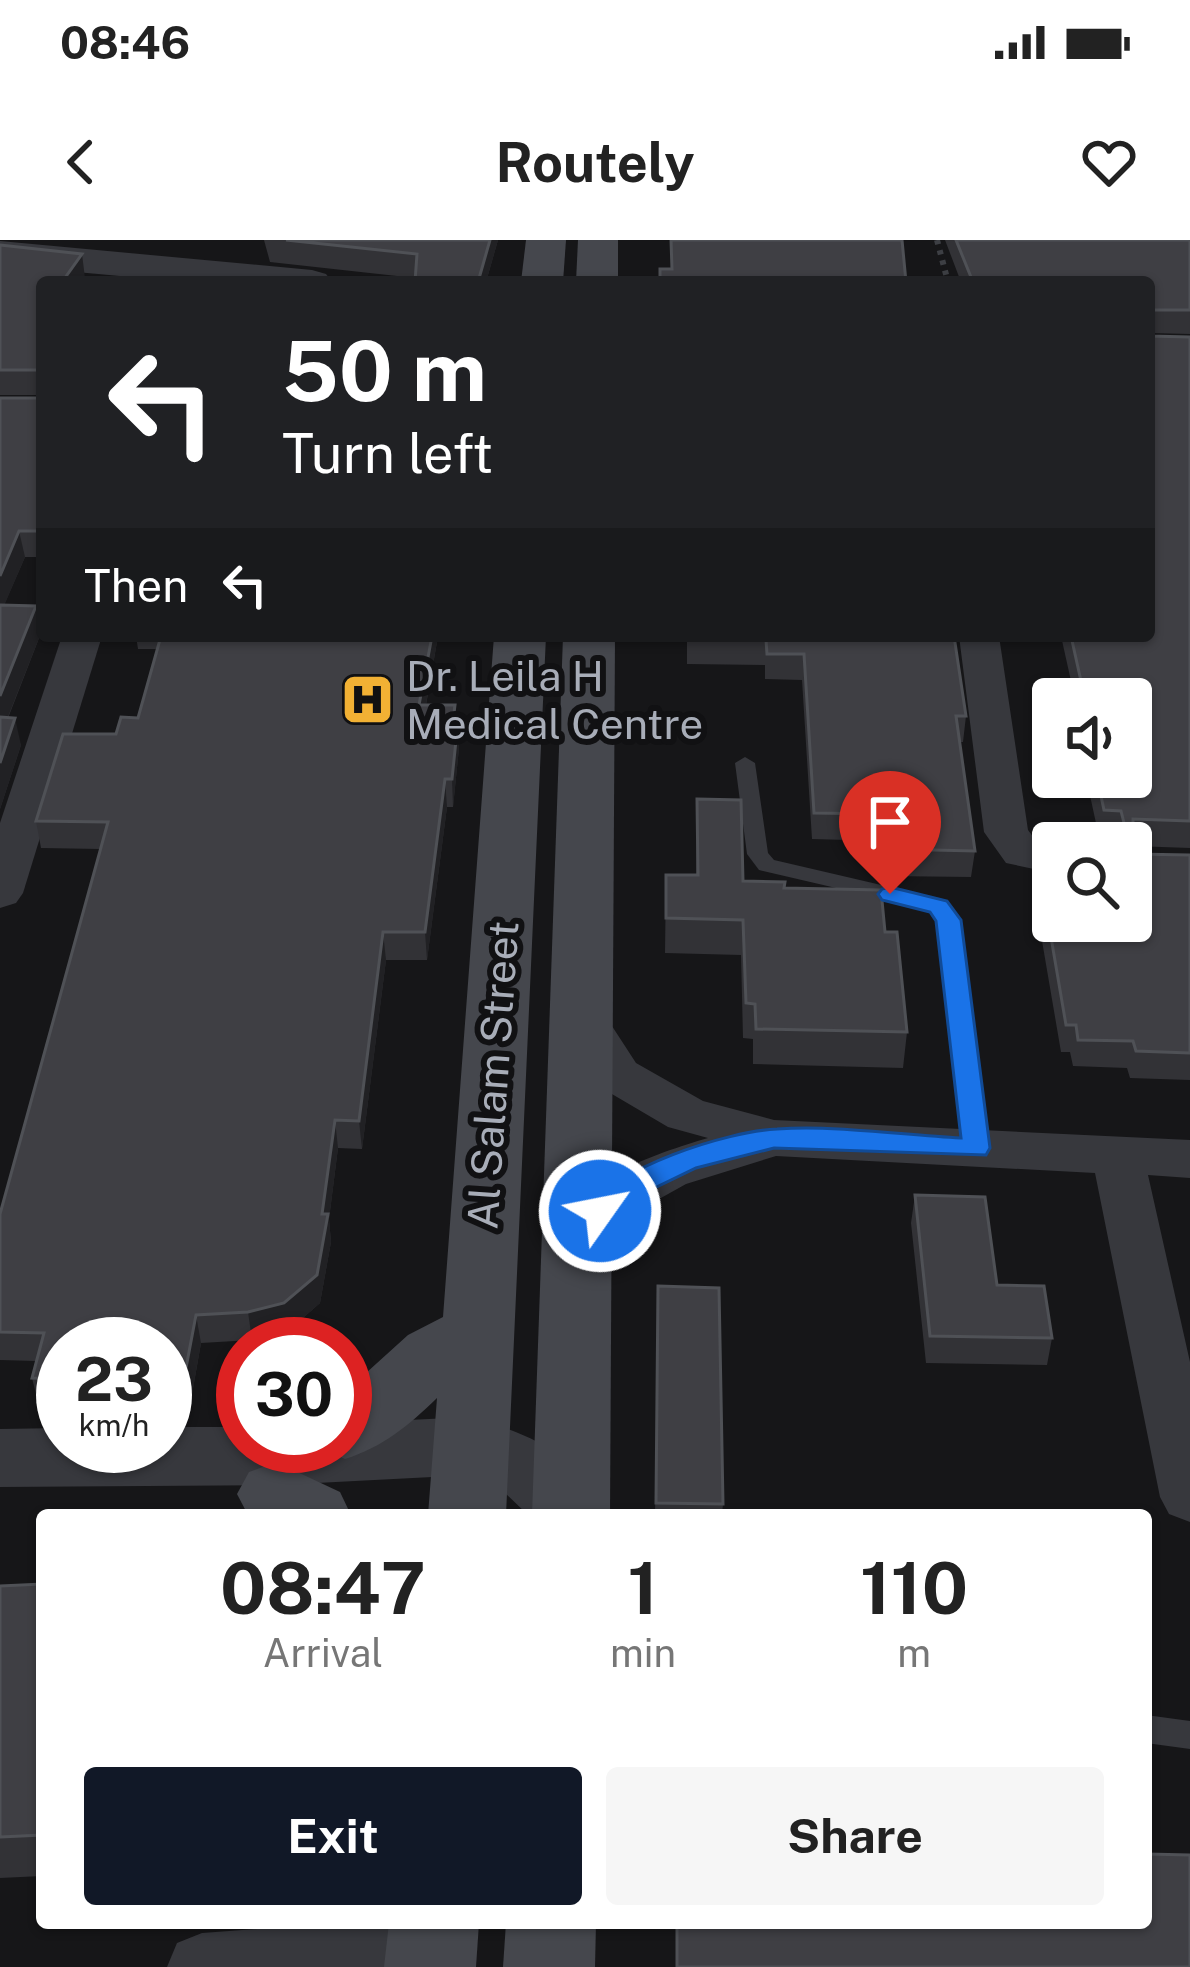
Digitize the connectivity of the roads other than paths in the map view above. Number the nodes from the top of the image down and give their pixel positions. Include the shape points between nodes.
1 (598, 240) edge
2 (0, 253) edge
3 (205, 276) edge
4 (597, 276) edge
5 (80, 642) edge
6 (520, 642) edge
7 (589, 642) edge
8 (980, 642) edge
9 (745, 763) dead end
10 (1032, 855) edge
11 (0, 893) edge
12 (580, 1015) junction
13 (774, 1138) junction
14 (976, 1148) junction
15 (1118, 1156) junction
16 (1190, 1159) edge
17 (575, 1231) junction
18 (477, 1332) junction
19 (372, 1414) edge
20 (0, 1458) edge
21 (216, 1465) edge
22 (242, 1473) edge
23 (367, 1473) edge
24 (522, 1485) edge
25 (0, 1493) edge
26 (1190, 1497) edge
27 (1152, 1730) edge
28 (1190, 1735) edge
29 (551, 1929) edge
30 (432, 1947) edge
31 (202, 1967) edge
32 (549, 1967) edge

1 - 4 main road
2 - 3 street
5 - 11 street
6 - 18 main road, Al Salam Street
7 - 12 main road, Al Salam Street
8 - 10 street via 1006,832
9 - 14 lane via 758,854 767,865 946,913
12 - 13 street via 618,1075 686,1114
12 - 17 main road, Al Salam Street
13 - 14 street
13 - 17 street via 688,1160 624,1190
14 - 15 street
15 - 16 street
15 - 26 street
17 - 24 main road, Al Salam Street
18 - 19 main road via 434,1355
18 - 24 main road, Al Salam Street
20 - 21 street
22 - 25 street
23 - 24 street
27 - 28 lane
29 - 32 main road
30 - 31 street

